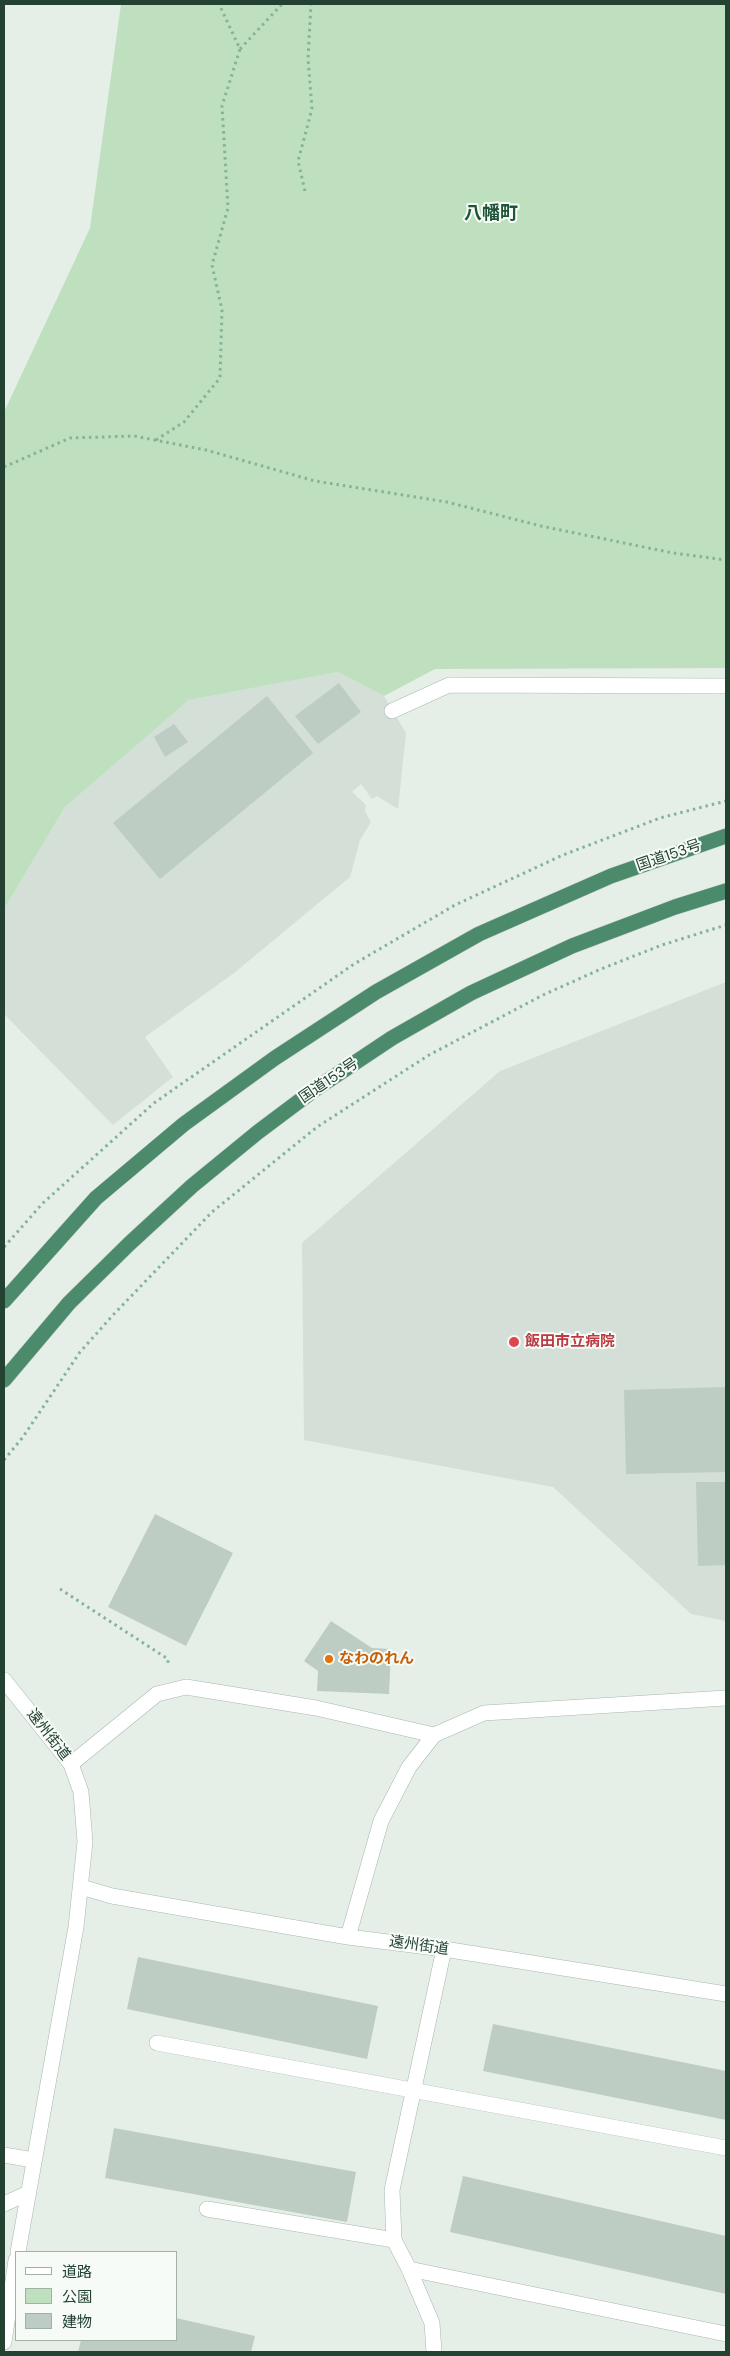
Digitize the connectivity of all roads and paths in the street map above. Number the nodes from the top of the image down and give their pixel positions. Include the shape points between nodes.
1 (219, 4) edge
2 (282, 4) edge
3 (311, 4) edge
4 (240, 49) junction
5 (305, 191) dead end
6 (155, 440) junction
7 (4, 467) edge
8 (726, 560) edge
9 (726, 686) edge
10 (392, 711) dead end
11 (726, 836) edge
12 (726, 891) edge
13 (726, 925) edge
14 (4, 1301) edge
15 (4, 1380) edge
16 (4, 1460) edge
17 (60, 1589) dead end
18 (4, 1680) edge
19 (166, 1692) junction
20 (726, 1698) edge
21 (434, 1735) junction
22 (71, 1764) junction
23 (81, 1887) junction
24 (348, 1937) junction
25 (444, 1949) junction
26 (726, 1994) edge
27 (156, 2043) dead end
28 (413, 2092) junction
29 (726, 2148) edge
30 (4, 2154) edge
31 (33, 2160) junction
32 (26, 2194) junction
33 (4, 2204) edge
34 (207, 2209) dead end
35 (394, 2240) junction
36 (18, 2251) edge
37 (15, 2267) edge
38 (410, 2269) junction
39 (726, 2334) edge
40 (4, 2342) edge
41 (434, 2352) edge

1 - 4 path
2 - 4 path
3 - 5 path via 308,58 312,109 298,161
4 - 6 path via 222,106 228,208 212,265 222,310 220,378 184,422
6 - 7 path via 134,436 70,438
6 - 8 path via 206,450 315,480 446,502 540,526
9 - 10 street via 449,685
11 - 14 highway, 国道153号 via 611,876 479,934 376,992 275,1058 184,1124 96,1198
12 - 15 highway, 国道153号 via 572,946 472,993 392,1038 314,1090 192,1186 129,1244 69,1303
13 - 16 path via 662,945 543,995 429,1055 317,1127 212,1212 114,1314 80,1352
17 - 19 path via 168,1659
18 - 22 street, 遠州街道
19 - 21 street via 186,1687 297,1705
19 - 22 street via 157,1694
20 - 21 street via 484,1713
21 - 24 street via 408,1767 381,1821
22 - 23 street, 遠州街道 via 81,1792 85,1842
23 - 24 street, 遠州街道 via 112,1896
23 - 31 street, 遠州街道
24 - 25 street, 遠州街道
25 - 26 street, 遠州街道
25 - 28 street
27 - 28 street
28 - 29 street
28 - 35 street via 392,2190
30 - 31 street
31 - 32 street, 遠州街道
32 - 33 street
32 - 36 street, 遠州街道
34 - 35 street
35 - 38 street
37 - 40 street
38 - 39 street
38 - 41 street via 432,2323

